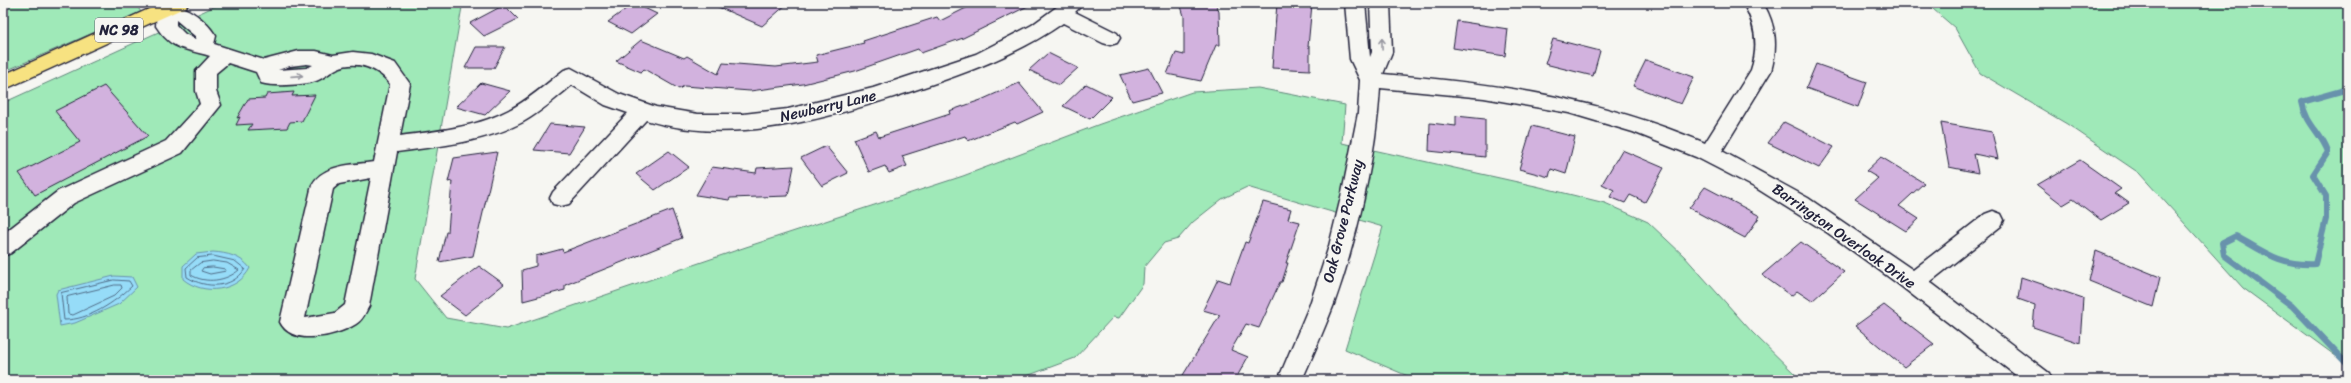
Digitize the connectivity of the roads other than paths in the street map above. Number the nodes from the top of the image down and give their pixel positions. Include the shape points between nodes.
1 (1355, 3) edge
2 (1380, 3) edge
3 (1753, 3) edge
4 (170, 5) edge
5 (1068, 8) edge
6 (1110, 38) dead end
7 (225, 54) junction
8 (1370, 80) junction
9 (3, 83) edge
10 (641, 112) junction
11 (388, 146) junction
12 (1709, 154) junction
13 (384, 168) junction
14 (561, 198) dead end
15 (1993, 220) dead end
16 (3, 247) edge
17 (1913, 283) junction
18 (1290, 380) edge
19 (2040, 380) edge

1 - 8 street, Oak Grove Parkway via 1360,58
8 -> 2 street, Oak Grove Parkway via 1382,52
3 - 12 street via 1765,30 1766,56 1761,71
4 - 7 street via 166,26 170,31 187,46 203,47
4 - 9 highway, NC 98
5 - 6 street
5 - 10 street, Newberry Lane via 1027,39 982,60 862,101 804,115 730,122 666,118
7 - 11 street via 265,68 268,78 311,75 333,62 349,59 368,58 386,68 396,76 400,84
7 - 16 street via 206,71 206,91 211,105 174,147 66,197
8 - 12 street, Barrington Overlook Drive via 1483,90 1556,102 1641,126
8 - 18 street, Oak Grove Parkway via 1368,113 1359,166 1340,246 1322,304
10 - 11 street, Newberry Lane via 590,89 571,75 539,100 503,122 444,137
10 - 14 street
11 - 13 street
12 - 17 street, Barrington Overlook Drive via 1763,181 1808,208
13 - 13 street via 355,313 349,318 305,328 298,327 292,322 323,184 333,177
15 - 17 street
17 - 19 street, Barrington Overlook Drive

